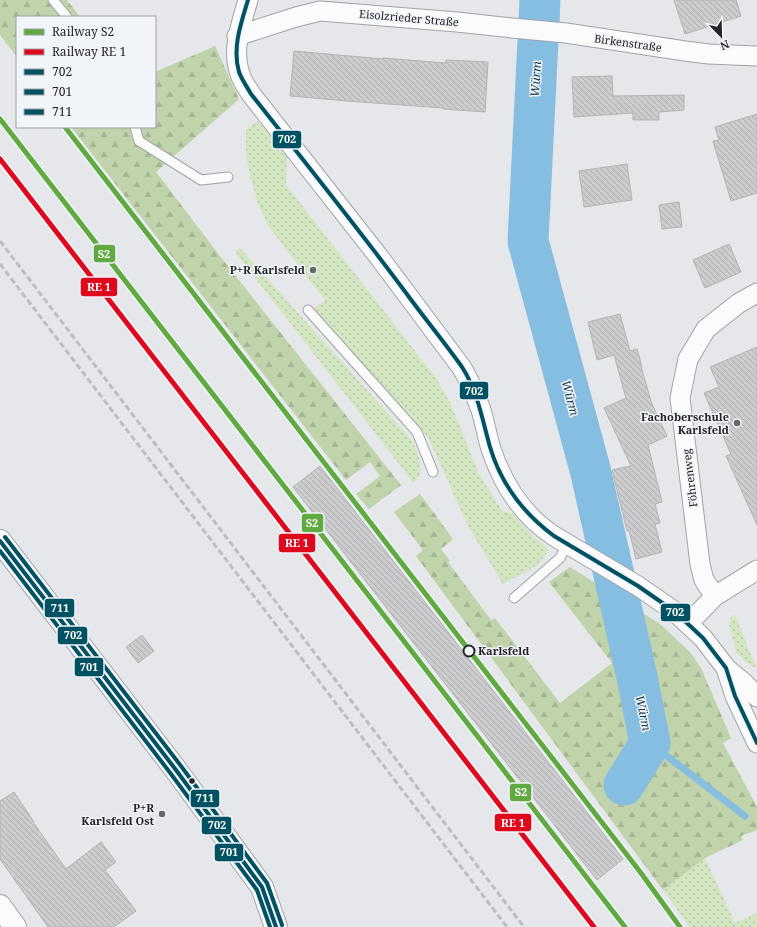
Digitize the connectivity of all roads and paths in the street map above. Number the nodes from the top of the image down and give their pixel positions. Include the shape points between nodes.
1 (53, 0) edge
2 (248, 0) edge
3 (312, 6) edge
4 (66, 16) edge
5 (505, 27) joint
6 (237, 36) junction
7 (757, 56) edge
8 (135, 128) edge
9 (228, 177) dead end
10 (757, 293) edge
11 (308, 310) dead end
12 (433, 472) dead end
13 (0, 541) edge
14 (577, 550) junction
15 (757, 570) edge
16 (715, 596) junction
17 (514, 598) dead end
18 (688, 624) junction
19 (726, 668) junction
20 (757, 697) edge
21 (757, 743) edge
22 (0, 906) edge
23 (15, 927) edge
24 (276, 927) edge

1 - 4 lane
2 - 6 street
3 - 5 street, Eisolzrieder Straße
3 - 6 street, Eisolzrieder Straße via 296,17
5 - 7 street, Birkenstraße via 566,33 709,54
6 - 14 street via 238,66 251,94 462,368 477,400 494,458 522,508 543,529
8 - 9 lane via 139,141 201,180
10 - 16 street, Föhrenweg via 706,329 688,359 680,398 700,564 704,580
11 - 12 lane via 417,432
13 - 24 street via 176,770 262,887
14 - 17 lane via 560,558
14 - 18 street via 638,586
15 - 16 street
16 - 18 street
18 - 19 street via 703,638
19 - 20 street
19 - 21 street via 735,696
22 - 23 street

